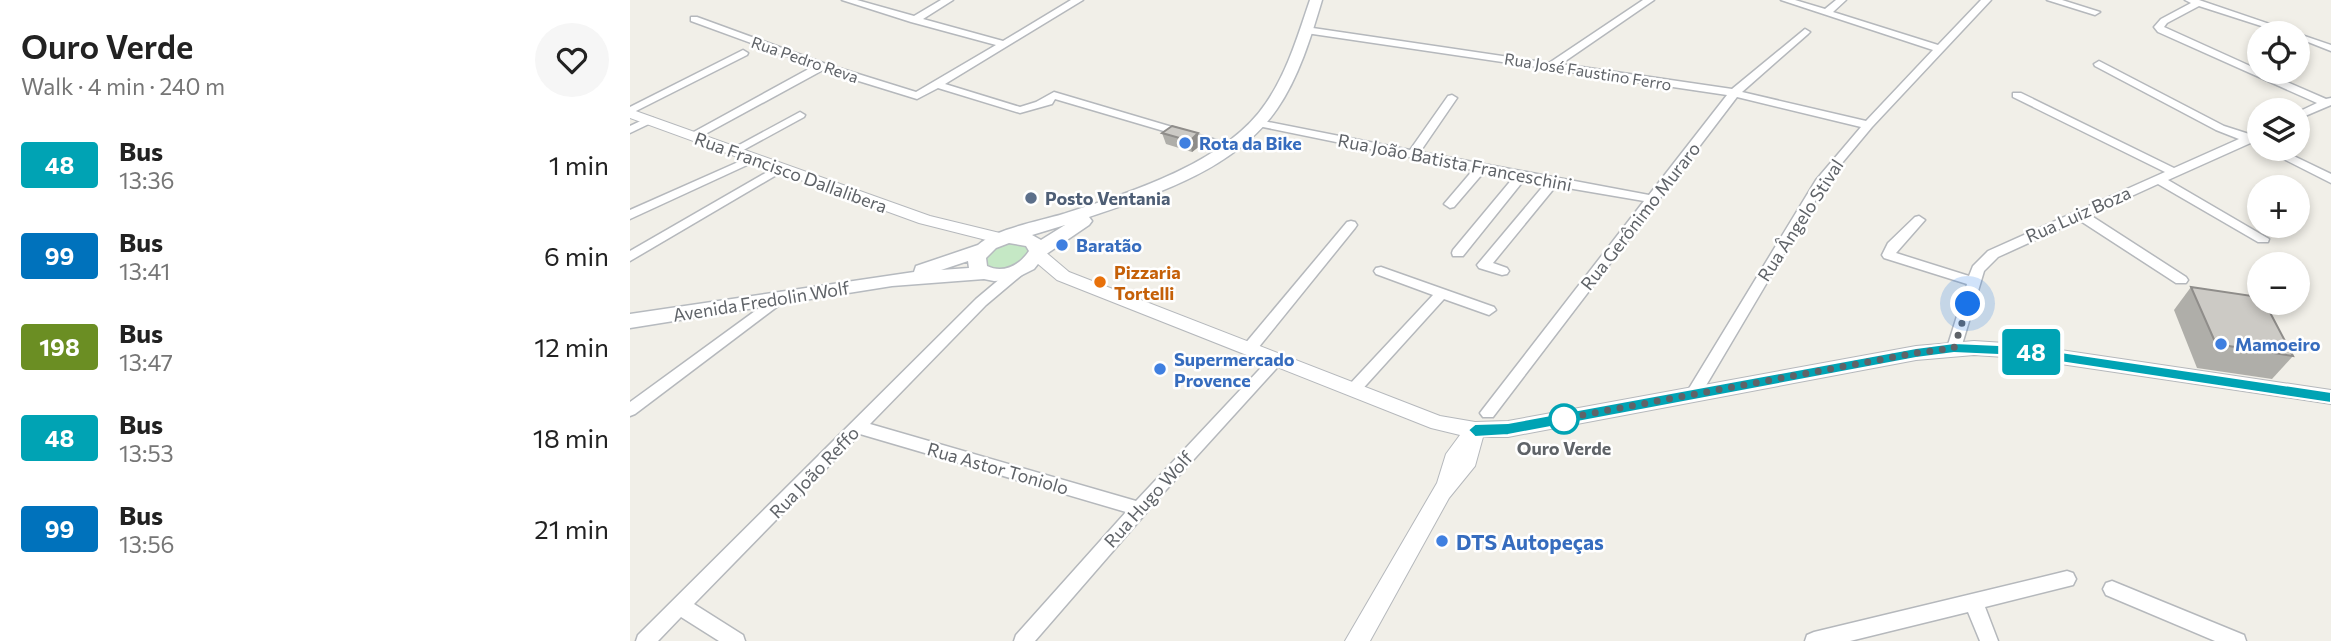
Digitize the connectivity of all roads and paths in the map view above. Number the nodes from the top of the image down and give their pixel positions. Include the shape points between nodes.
1 (847, 0) edge
2 (948, 0) edge
3 (1078, 0) edge
4 (1316, 0) edge
5 (1649, 0) edge
6 (1786, 0) edge
7 (1841, 0) edge
8 (1986, 0) edge
9 (2052, 0) edge
10 (2193, 1) edge
11 (2095, 12) dead end
12 (1826, 13) junction
13 (694, 19) dead end
14 (914, 20) junction
15 (2255, 21) edge
16 (1306, 30) junction
17 (1805, 32) dead end
18 (2310, 40) edge
19 (1003, 44) junction
20 (2331, 48) edge
21 (1940, 49) junction
22 (743, 53) dead end
23 (2099, 64) dead end
24 (1553, 65) junction
25 (822, 66) junction
26 (936, 84) junction
27 (1734, 93) junction
28 (2017, 95) dead end
29 (1452, 98) dead end
30 (1041, 102) junction
31 (2329, 102) edge
32 (2310, 111) edge
33 (630, 112) edge
34 (800, 115) dead end
35 (649, 120) junction
36 (1258, 123) junction
37 (1123, 125) dead end
38 (1868, 125) junction
39 (630, 130) edge
40 (694, 136) junction
41 (2247, 136) edge
42 (2247, 143) edge
43 (1229, 147) junction
44 (734, 151) junction
45 (1413, 154) junction
46 (754, 158) junction
47 (2294, 161) edge
48 (782, 168) junction
49 (1481, 168) junction
50 (2174, 172) junction
51 (1521, 176) junction
52 (2158, 179) junction
53 (2331, 179) edge
54 (1553, 182) junction
55 (1653, 199) junction
56 (1450, 204) dead end
57 (1108, 205) junction
58 (2080, 214) junction
59 (630, 215) edge
60 (1919, 220) dead end
61 (1351, 225) dead end
62 (2263, 239) dead end
63 (994, 243) junction
64 (1037, 253) junction
65 (1458, 253) dead end
66 (630, 257) edge
67 (1381, 271) dead end
68 (1502, 271) dead end
69 (1001, 273) junction
70 (1063, 276) junction
71 (891, 280) junction
72 (2181, 280) dead end
73 (1975, 282) junction
74 (1442, 293) junction
75 (781, 297) junction
76 (1489, 310) dead end
77 (630, 321) edge
78 (1954, 348) junction
79 (1249, 349) junction
80 (1277, 360) junction
81 (1353, 390) junction
82 (1693, 395) junction
83 (2331, 397) edge
84 (630, 410) edge
85 (1488, 414) dead end
86 (858, 426) junction
87 (1475, 430) junction
88 (1139, 509) junction
89 (2067, 579) dead end
90 (2112, 589) dead end
91 (1974, 602) junction
92 (680, 606) junction
93 (645, 641) edge
94 (736, 641) edge
95 (1023, 641) edge
96 (1357, 641) edge
97 (1814, 641) edge
98 (1989, 641) edge
99 (2237, 641) edge

1 - 14 street
2 - 14 street
3 - 19 street
4 - 16 main road
5 - 24 street
6 - 12 street
7 - 12 street
8 - 21 street, Rua Ângelo Stival
9 - 11 street
10 - 15 street
10 - 31 street via 2164,21 2161,30
12 - 21 street
13 - 25 street, Rua Pedro Reva
14 - 19 street
16 - 24 street, Rua José Faustino Ferro
16 - 36 main road via 1273,106
17 - 27 street, Rua Gerônimo Muraro
18 - 20 street
19 - 26 street
21 - 38 street, Rua Ângelo Stival
22 - 33 street
23 - 41 street via 2220,128
24 - 27 street, Rua José Faustino Ferro
25 - 26 street, Rua Pedro Reva via 917,96
25 - 40 street
26 - 30 street via 1020,110
27 - 38 street, Rua José Faustino Ferro
27 - 55 street, Rua Gerônimo Muraro
28 - 50 street
29 - 45 street
30 - 37 street
30 - 43 street via 1054,95
31 - 32 street
33 - 35 street, Rua Francisco Dallalibera
34 - 44 street
35 - 39 street
35 - 40 street, Rua Francisco Dallalibera
36 - 43 main road
36 - 45 street, Rua João Batista Franceschini
38 - 82 street, Rua Ângelo Stival via 1810,198
40 - 44 street, Rua Francisco Dallalibera
42 - 50 street, Rua Luiz Boza
43 - 57 main road
44 - 46 street, Rua Francisco Dallalibera
45 - 49 street, Rua João Batista Franceschini
46 - 48 street, Rua Francisco Dallalibera
46 - 59 street
47 - 53 street
48 - 63 street, Rua Francisco Dallalibera
48 - 66 street
49 - 51 street, Rua João Batista Franceschini
49 - 56 street
50 - 52 street, Rua Luiz Boza
51 - 54 street, Rua João Batista Franceschini
51 - 65 street
52 - 58 street, Rua Luiz Boza
52 - 62 street
54 - 55 street, Rua João Batista Franceschini
54 - 68 street via 1484,265
55 - 85 street, Rua Gerônimo Muraro
57 - 63 main road, Avenida Fredolin Wolf
57 - 64 main road
58 - 72 street
58 - 73 street, Rua Luiz Boza via 1993,254 1981,264
60 - 73 street via 1889,255
61 - 79 street
63 - 64 main road via 1027,238 1037,245
63 - 69 main road via 976,263
63 - 71 main road, Avenida Fredolin Wolf
64 - 69 main road
64 - 70 street
67 - 74 street
69 - 70 street
69 - 71 main road, Avenida Fredolin Wolf
69 - 86 street, Rua João Reffo via 981,302
70 - 79 street
71 - 75 main road, Avenida Fredolin Wolf
73 - 78 street, Rua Luiz Boza
74 - 76 street
74 - 81 street
75 - 77 main road, Avenida Fredolin Wolf
75 - 84 street
78 - 82 street
78 - 83 street via 2021,351
79 - 80 street
80 - 81 street
80 - 88 street, Rua Hugo Wolf
81 - 87 street via 1438,423
82 - 87 street via 1508,429
86 - 88 street, Rua Astor Toniolo
86 - 92 street, Rua João Reffo
87 - 96 street via 1468,460 1442,492
88 - 95 street, Rua Hugo Wolf
89 - 91 street
90 - 99 street
91 - 97 street
91 - 98 street
92 - 93 street, Rua João Reffo
92 - 94 street

